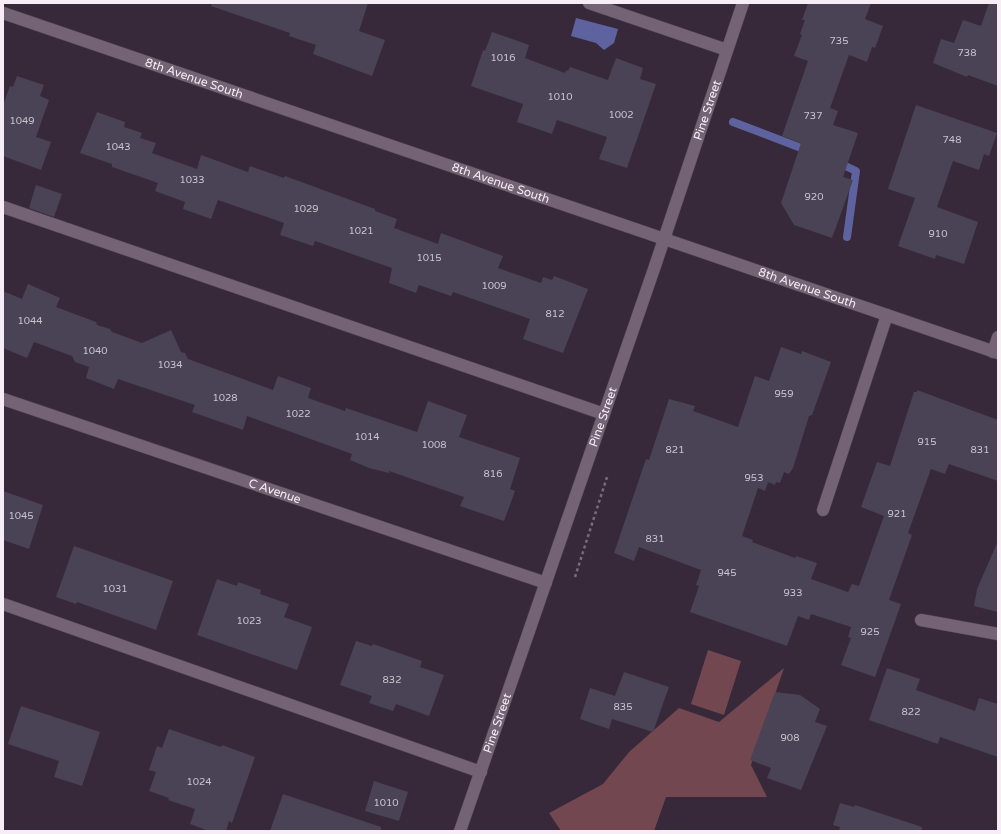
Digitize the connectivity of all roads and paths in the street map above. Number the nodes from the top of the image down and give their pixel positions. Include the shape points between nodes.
1 (589, 3) edge
2 (743, 3) edge
3 (3, 13) edge
4 (727, 50) junction
5 (3, 207) edge
6 (663, 239) junction
7 (887, 316) junction
8 (998, 337) edge
9 (996, 352) edge
10 (3, 399) edge
11 (604, 414) junction
12 (608, 474) dead end
13 (823, 510) dead end
14 (575, 577) dead end
15 (546, 584) junction
16 (3, 604) edge
17 (921, 620) dead end
18 (998, 634) edge
19 (481, 772) junction
20 (460, 831) edge

1 - 4 street
2 - 4 street, Pine Street
3 - 6 street, 8th Avenue South
4 - 6 street, Pine Street
5 - 11 street
6 - 7 street, 8th Avenue South
6 - 11 street, Pine Street
7 - 9 street, 8th Avenue South
7 - 13 street
8 - 9 street
10 - 15 street, C Avenue
11 - 15 street, Pine Street
12 - 14 path
15 - 19 street, Pine Street
16 - 19 street
17 - 18 street
19 - 20 street, Pine Street

